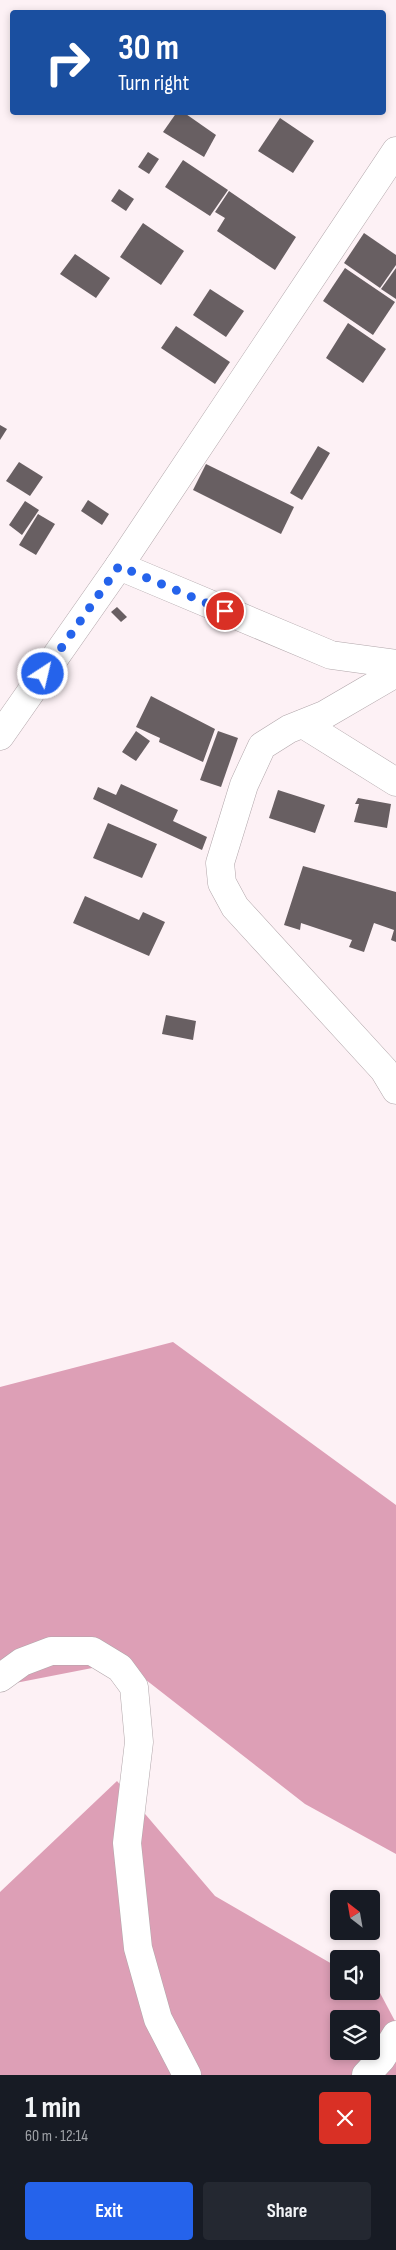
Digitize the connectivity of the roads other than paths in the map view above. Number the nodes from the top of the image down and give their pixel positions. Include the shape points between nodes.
1 (396, 151) edge
2 (119, 566) junction
3 (396, 664) edge
4 (396, 673) edge
5 (303, 724) junction
6 (0, 736) edge
7 (396, 782) edge
8 (396, 1090) edge
9 (0, 1678) edge
10 (396, 2035) edge
11 (187, 2075) edge
12 (366, 2075) edge

1 - 2 street
2 - 3 street via 331,655
2 - 6 street
4 - 5 street
5 - 7 street
5 - 8 street via 262,746 244,785 220,863 222,883 235,907 384,1070
9 - 11 street via 22,1662 51,1651 92,1652 120,1668 134,1687 139,1742 127,1843 138,1948 158,2019
10 - 12 street via 381,2060

